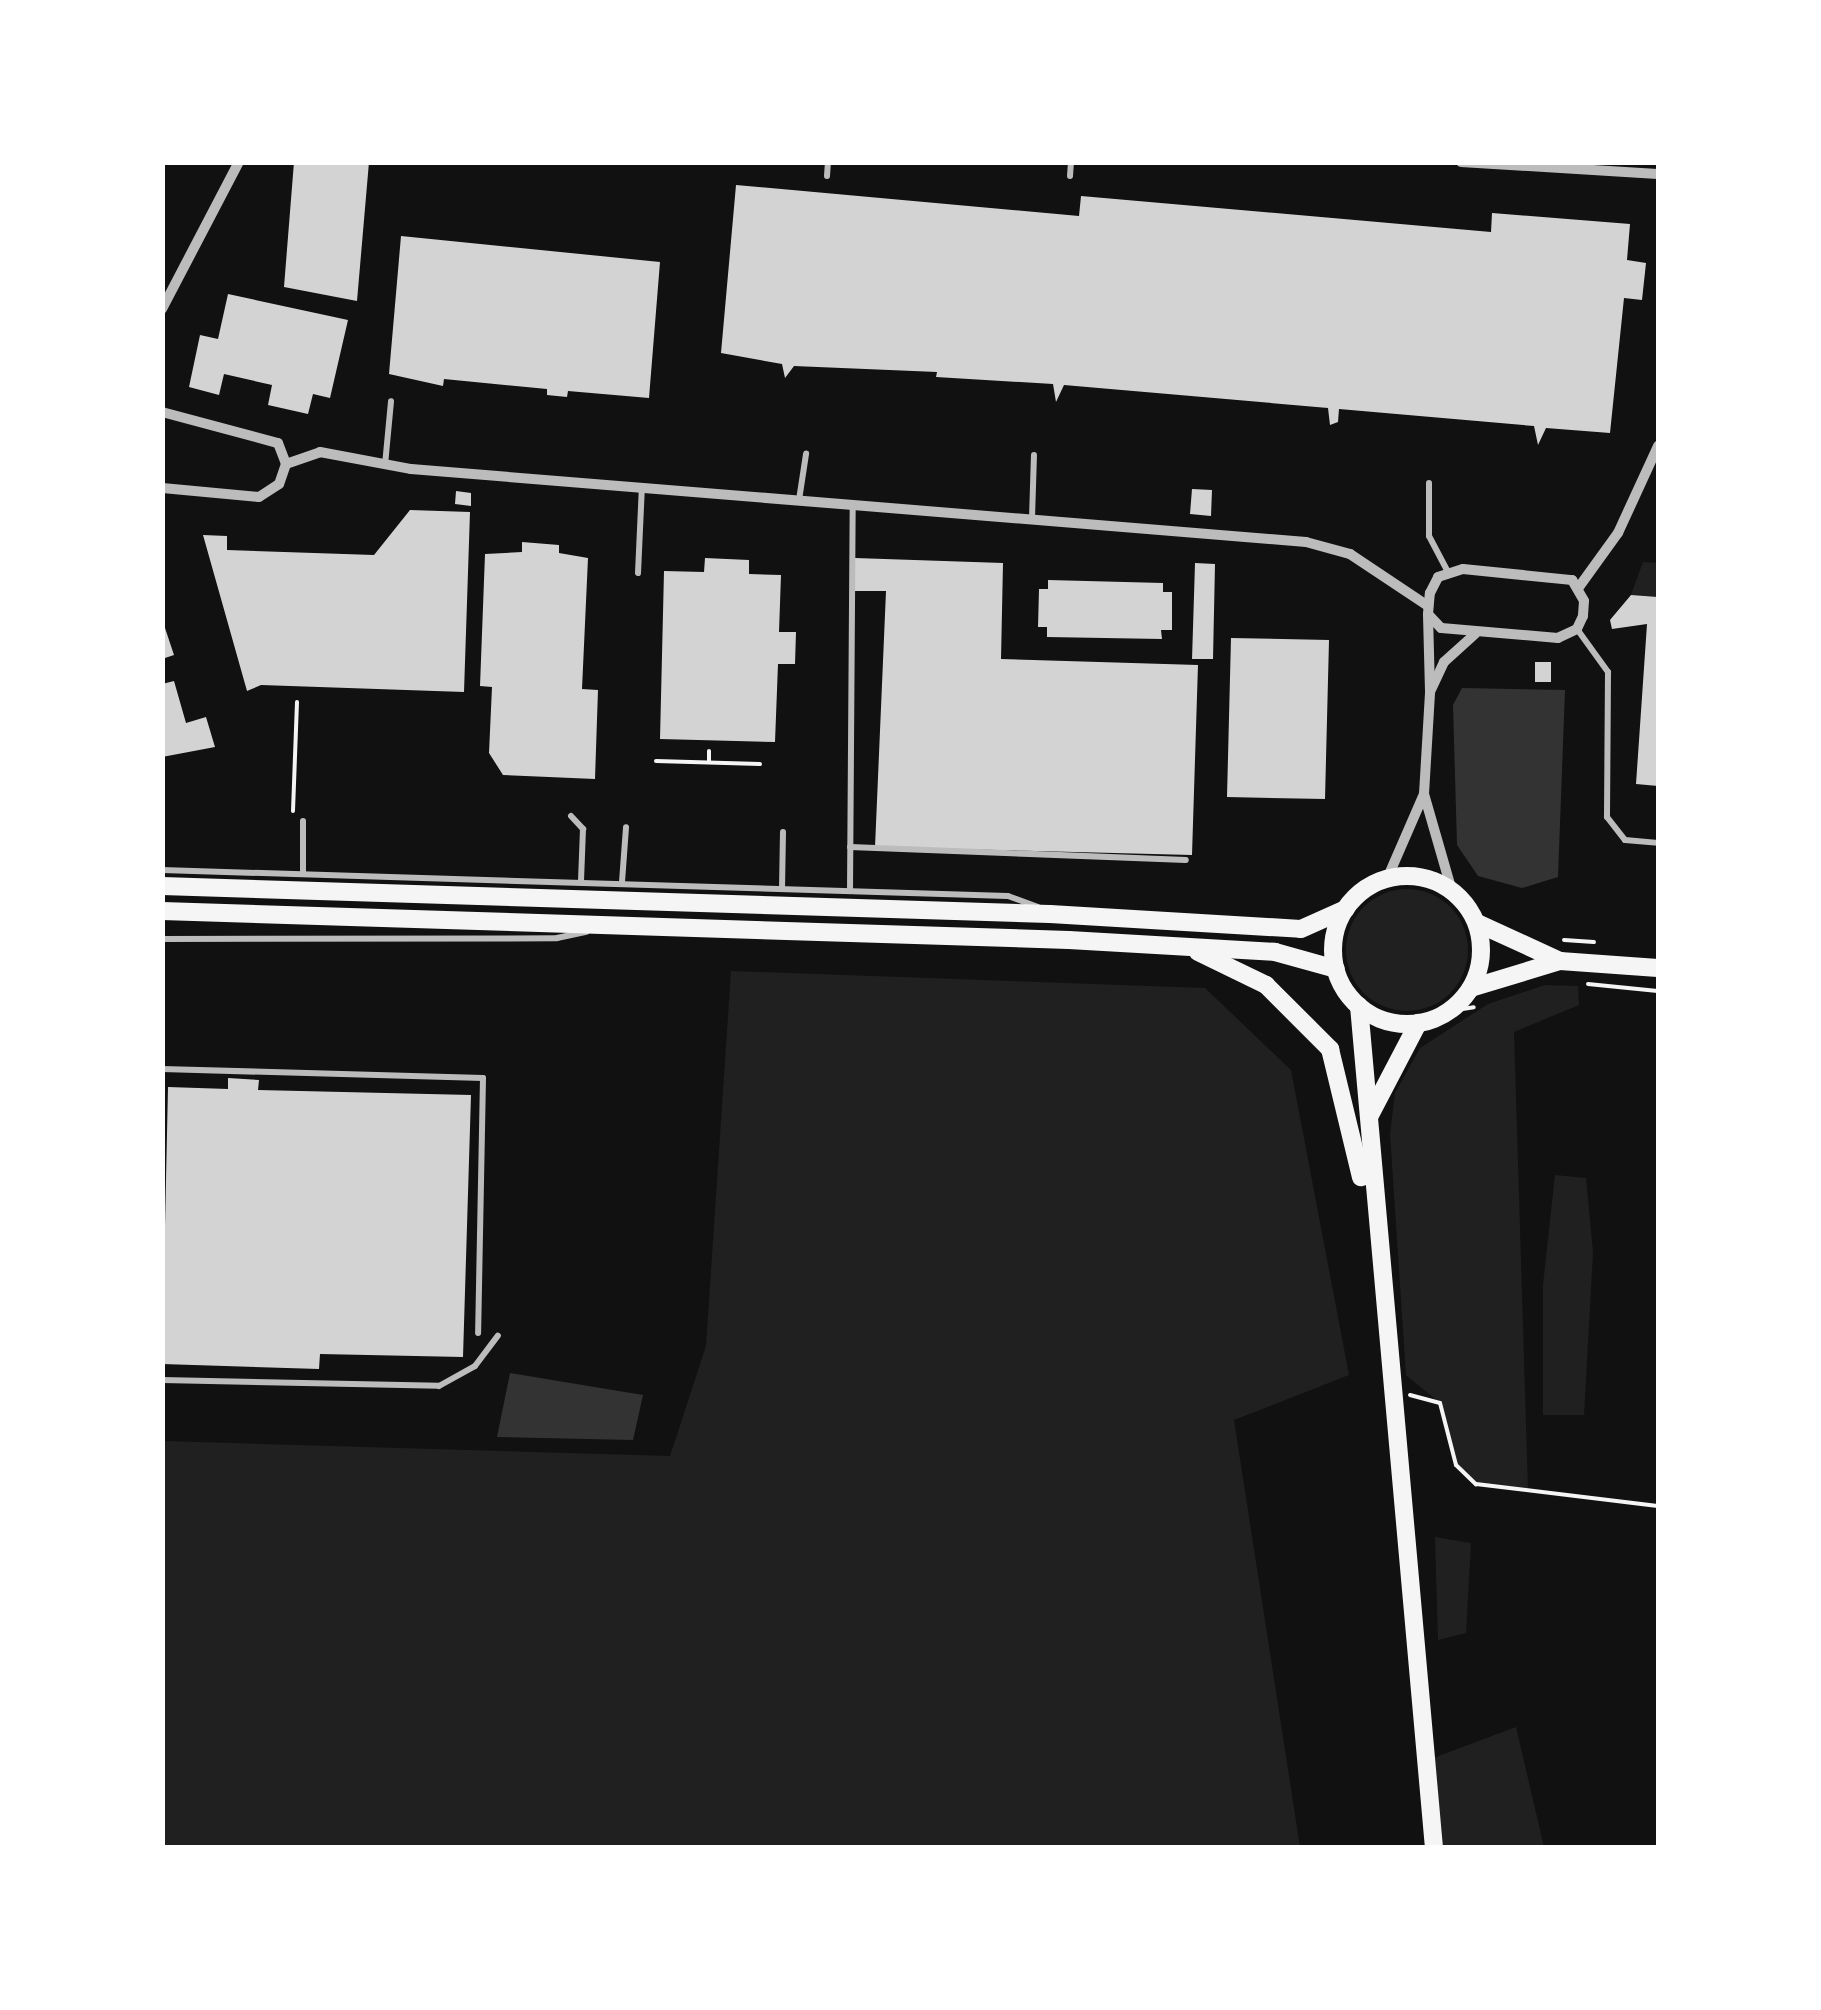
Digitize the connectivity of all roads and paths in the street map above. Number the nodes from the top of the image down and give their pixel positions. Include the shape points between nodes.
1 (239, 162) edge
2 (828, 162) edge
3 (1071, 162) edge
4 (1461, 162) edge
5 (1658, 174) edge
6 (827, 176) dead end
7 (1070, 176) dead end
8 (162, 309) edge
9 (391, 401) dead end
10 (162, 412) edge
11 (1658, 446) edge
12 (806, 454) dead end
13 (1034, 455) dead end
14 (286, 464) junction
15 (386, 466) junction
16 (642, 484) junction
17 (1430, 484) dead end
18 (162, 488) edge
19 (799, 500) junction
20 (853, 504) junction
21 (1032, 518) junction
22 (1448, 572) junction
23 (638, 573) dead end
24 (1580, 587) junction
25 (1428, 610) junction
26 (1577, 629) junction
27 (1475, 634) junction
28 (1430, 692) junction
29 (297, 702) dead end
30 (709, 751) dead end
31 (656, 761) dead end
32 (708, 762) junction
33 (760, 764) dead end
34 (1424, 794) junction
35 (572, 816) dead end
36 (293, 820) dead end
37 (303, 821) dead end
38 (626, 827) dead end
39 (783, 832) dead end
40 (1658, 843) edge
41 (850, 848) junction
42 (1186, 860) dead end
43 (162, 870) edge
44 (304, 874) junction
45 (1387, 879) junction
46 (582, 880) junction
47 (622, 882) junction
48 (162, 886) edge
49 (782, 888) junction
50 (850, 891) junction
51 (1452, 891) junction
52 (1346, 909) junction
53 (162, 911) edge
54 (1050, 914) junction
55 (1476, 923) junction
56 (617, 925) junction
57 (162, 939) edge
58 (1562, 940) dead end
59 (1601, 943) dead end
60 (1189, 947) junction
61 (1560, 961) junction
62 (1658, 968) edge
63 (1336, 969) junction
64 (1586, 984) dead end
65 (1658, 990) edge
66 (1478, 994) junction
67 (1358, 1006) junction
68 (1450, 1011) junction
69 (1418, 1023) junction
70 (162, 1070) edge
71 (1368, 1120) junction
72 (1377, 1254) junction
73 (478, 1332) dead end
74 (498, 1336) dead end
75 (162, 1380) edge
76 (1390, 1392) junction
77 (1658, 1506) edge
78 (1434, 1848) edge

1 - 8 street
2 - 6 lane
3 - 7 lane
4 - 5 street
9 - 15 lane
10 - 14 street via 278,443
11 - 24 street via 1618,533
12 - 19 lane
13 - 21 lane
14 - 15 street via 320,452
14 - 18 street via 279,484 259,497
15 - 16 street
16 - 19 street
16 - 23 lane
17 - 22 lane via 1429,536
19 - 20 street
20 - 21 street
20 - 41 lane
21 - 25 street via 1329,545 1379,569
22 - 24 street via 1562,577
22 - 25 street via 1434,585
24 - 26 street
25 - 27 street via 1441,628
25 - 28 street
26 - 27 street via 1558,638
26 - 40 lane via 1608,672 1607,816 1625,840
27 - 28 street via 1444,662
28 - 34 street
29 - 36 path
30 - 32 path
31 - 32 path
32 - 33 path
34 - 45 street
34 - 51 street
35 - 46 lane via 583,828
37 - 44 lane
38 - 47 lane
39 - 49 lane
41 - 42 lane
41 - 50 lane
43 - 44 lane
44 - 46 lane
45 - 51 main road via 1428,879
45 - 52 main road
46 - 47 lane
47 - 49 lane
48 - 54 main road
49 - 50 lane
50 - 54 lane via 1008,896
51 - 55 main road
52 - 54 main road via 1301,929
52 - 63 main road via 1336,932
53 - 56 main road
55 - 61 main road
55 - 66 main road
56 - 57 lane via 557,938
56 - 60 main road
58 - 59 path
60 - 63 main road via 1303,956
60 - 72 main road via 1266,985 1330,1049
61 - 62 main road
61 - 66 main road
63 - 67 main road
64 - 65 path
66 - 68 main road
66 - 68 path
67 - 69 main road via 1386,1021
67 - 71 main road
68 - 69 main road
69 - 71 main road
70 - 73 lane via 483,1078
71 - 72 main road
72 - 76 main road
74 - 75 lane via 474,1366 439,1386
76 - 77 path via 1440,1403 1456,1465 1476,1484
76 - 78 main road

